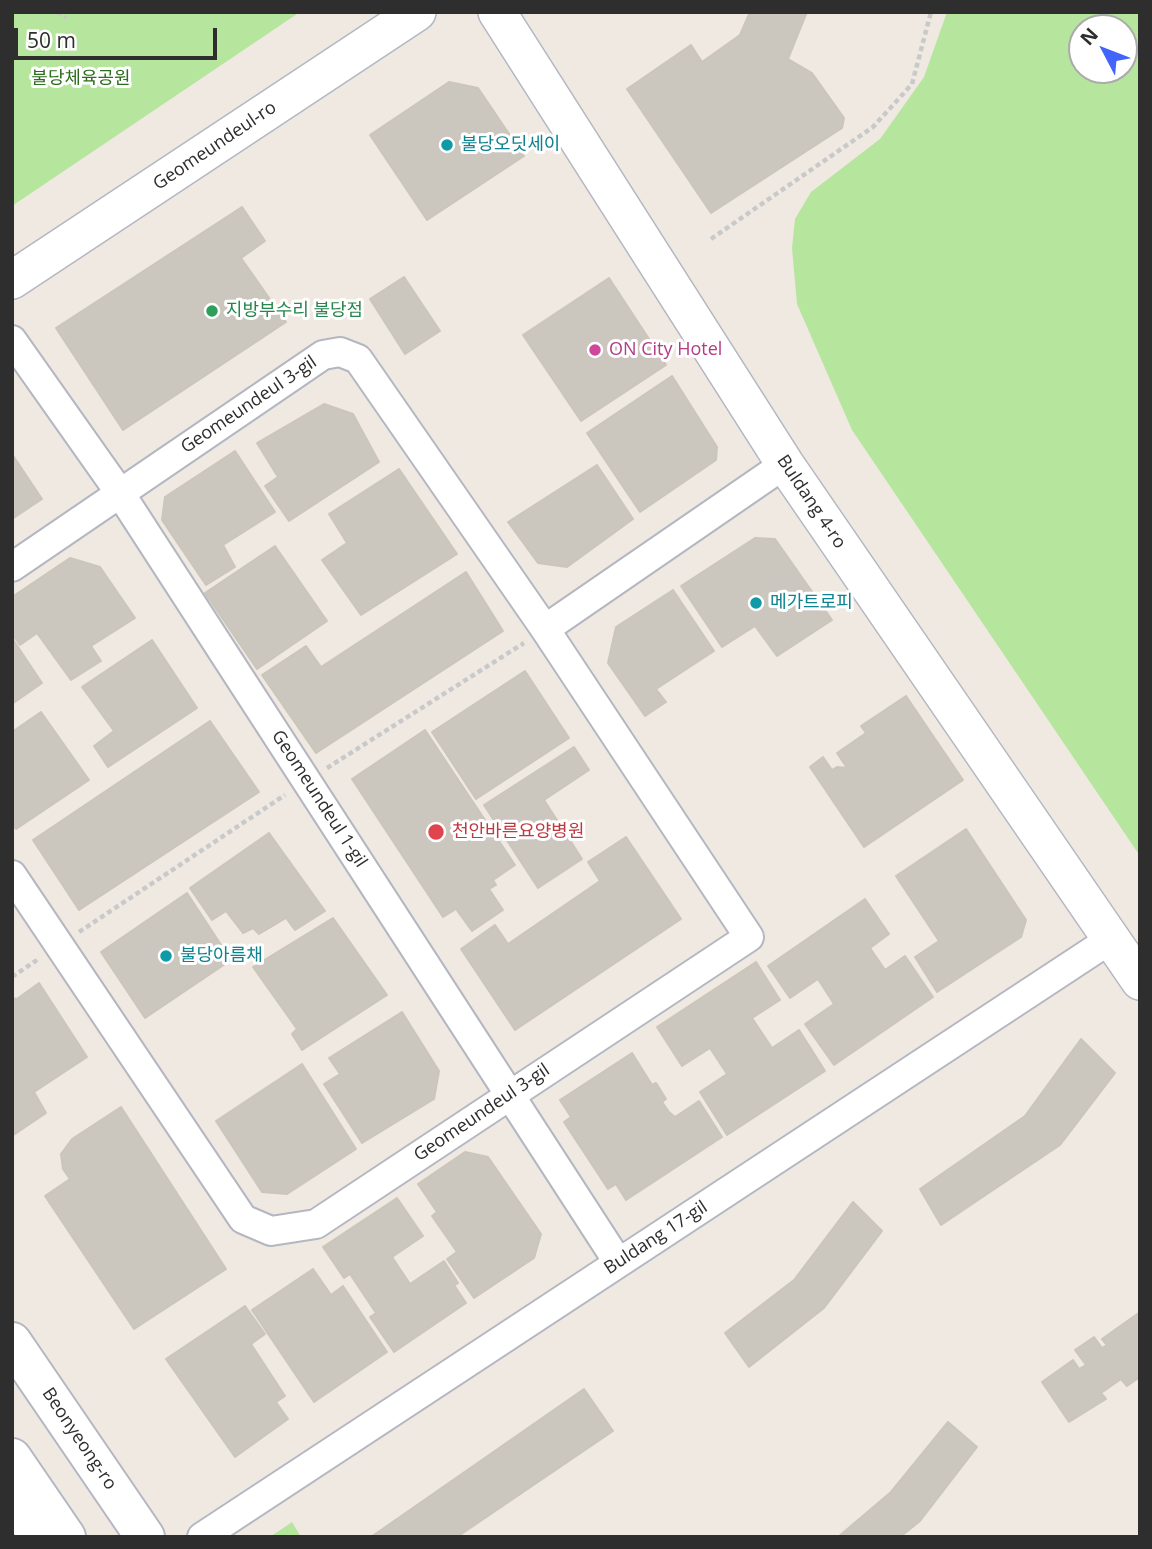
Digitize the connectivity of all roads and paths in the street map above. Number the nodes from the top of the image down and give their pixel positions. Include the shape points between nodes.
1 (57, 12) edge
2 (417, 12) edge
3 (497, 12) edge
4 (931, 12) edge
5 (66, 18) dead end
6 (711, 239) dead end
7 (12, 281) edge
8 (12, 340) edge
9 (785, 464) junction
10 (120, 493) junction
11 (12, 567) edge
12 (545, 629) junction
13 (12, 875) edge
14 (1111, 939) junction
15 (1140, 981) edge
16 (511, 1094) junction
17 (618, 1262) junction
18 (12, 1342) edge
19 (12, 1458) edge
20 (12, 1505) edge
21 (33, 1537) edge
22 (66, 1537) edge
23 (145, 1537) edge
24 (202, 1537) edge

1 - 5 path
2 - 7 street, Geomeundeul-ro
3 - 9 street, Buldang 4-ro
4 - 6 path via 912,84 873,127
8 - 10 street, Geomeundeul 1-gil
9 - 12 street
9 - 14 street, Buldang 4-ro
10 - 11 street, Geomeundeul 3-gil
10 - 12 street, Geomeundeul 3-gil via 323,355 340,352 358,359
10 - 16 street, Geomeundeul 1-gil
12 - 16 street, Geomeundeul 3-gil via 749,937
13 - 16 street, Geomeundeul 3-gil via 243,1219 271,1231 316,1224
14 - 15 street, Buldang 4-ro
14 - 17 street, Buldang 17-gil
16 - 17 street, Geomeundeul 1-gil
17 - 24 street, Buldang 17-gil
18 - 23 main road, Beonyeong-ro
19 - 22 main road
20 - 21 street

